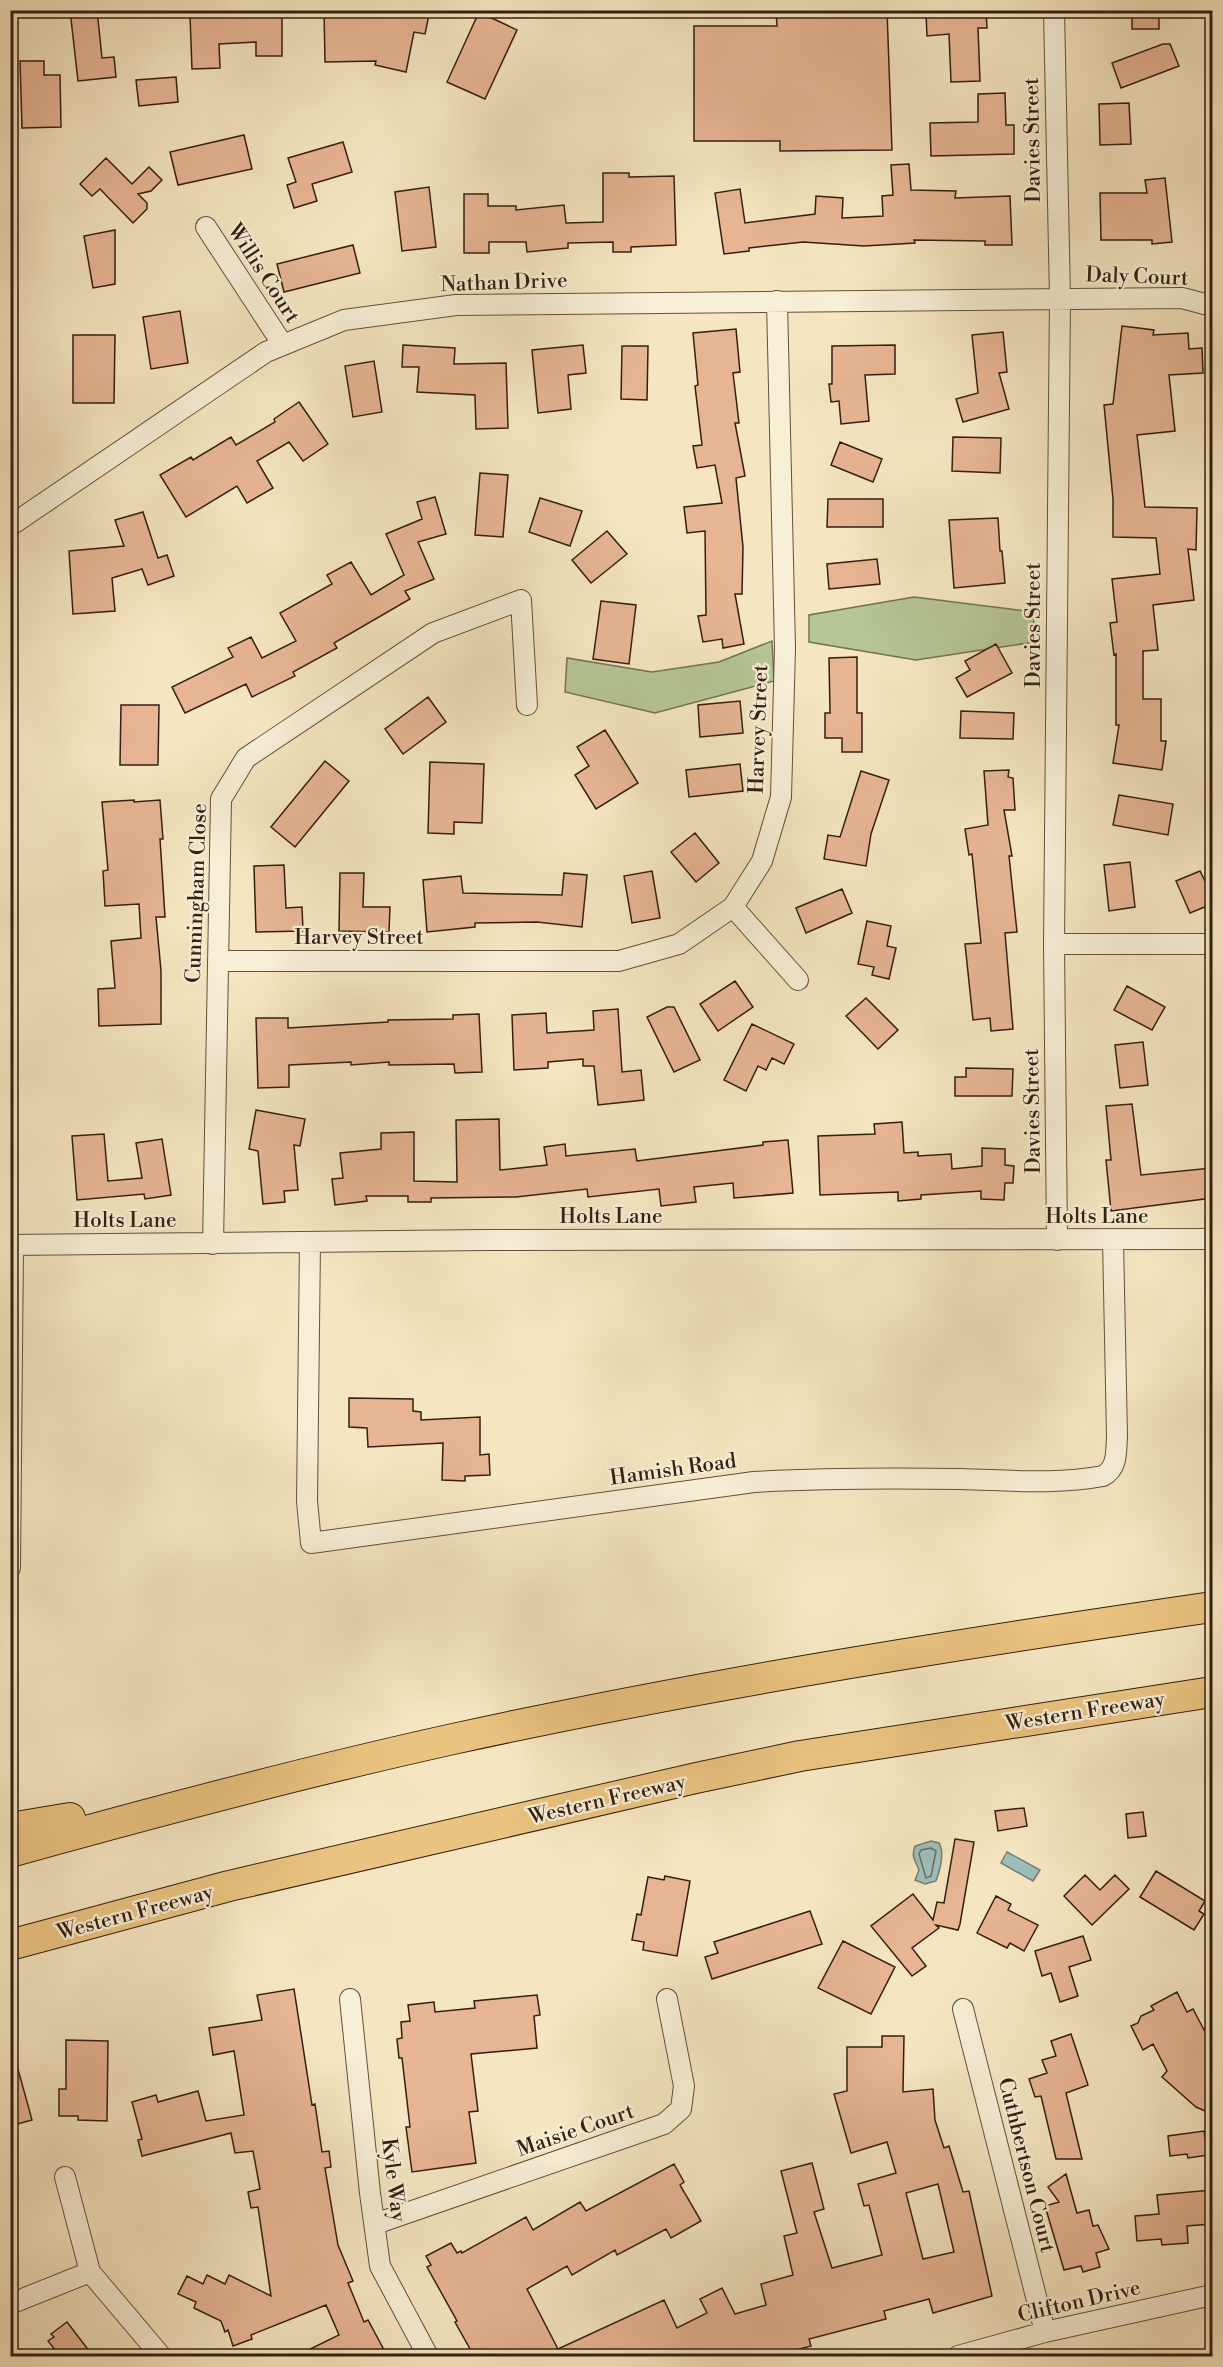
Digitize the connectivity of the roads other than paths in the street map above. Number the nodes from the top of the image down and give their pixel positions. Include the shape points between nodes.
1 (1054, 10) edge
2 (206, 227) dead end
3 (1060, 298) junction
4 (777, 301) junction
5 (1212, 306) edge
6 (283, 345) junction
7 (10, 526) edge
8 (527, 705) dead end
9 (733, 907) junction
10 (1054, 944) junction
11 (1212, 944) edge
12 (218, 961) junction
13 (798, 980) dead end
14 (1113, 1239) junction
15 (1212, 1239) edge
16 (1057, 1240) junction
17 (310, 1242) junction
18 (213, 1244) junction
19 (12, 1245) edge
20 (10, 1568) edge
21 (1212, 1606) edge
22 (1212, 1692) edge
23 (206, 1797) junction
24 (10, 1828) edge
25 (10, 1852) edge
26 (229, 1886) junction
27 (10, 1945) edge
28 (10, 1963) edge
29 (350, 1999) dead end
30 (667, 1999) dead end
31 (963, 2009) dead end
32 (65, 2177) dead end
33 (375, 2224) junction
34 (90, 2272) junction
35 (1212, 2295) edge
36 (10, 2304) edge
37 (1045, 2332) junction
38 (161, 2356) edge
39 (428, 2356) edge
40 (958, 2356) edge

1 - 3 street, Davies Street
2 - 6 street, Willis Court
3 - 4 street, Nathan Drive
3 - 5 street, Daly Court via 1182,298
3 - 10 street, Davies Street
4 - 6 street, Nathan Drive via 456,304 344,320
4 - 9 street, Harvey Street via 784,648 782,797 762,861
6 - 7 street, Nathan Drive via 266,352
8 - 12 street, Cunningham Close via 521,600 433,633 246,758 221,799
9 - 12 street, Harvey Street via 679,944 619,961
9 - 13 street
10 - 11 street
10 - 16 street, Davies Street
12 - 18 street, Cunningham Close
14 - 15 street, Holts Lane
14 - 16 street, Holts Lane
14 - 17 street, Hamish Road via 1117,1436 1113,1466 1102,1476 1057,1481 897,1478 754,1482 312,1543 307,1501
16 - 17 street, Holts Lane
17 - 18 street, Holts Lane
18 - 19 street, Holts Lane
19 - 20 street
21 - 23 highway via 751,1680 453,1739
22 - 26 highway, Western Freeway via 800,1756
23 - 24 highway
23 - 25 highway
26 - 27 highway, Western Freeway
26 - 28 highway
29 - 33 street, Kyle Way
30 - 33 street, Maisie Court via 684,2086 681,2109 664,2124
31 - 37 street, Cuthbertson Court
32 - 34 street
33 - 39 street, Kyle Way via 380,2266
34 - 36 street
34 - 38 street
35 - 37 street, Clifton Drive
37 - 40 street, Clifton Drive

